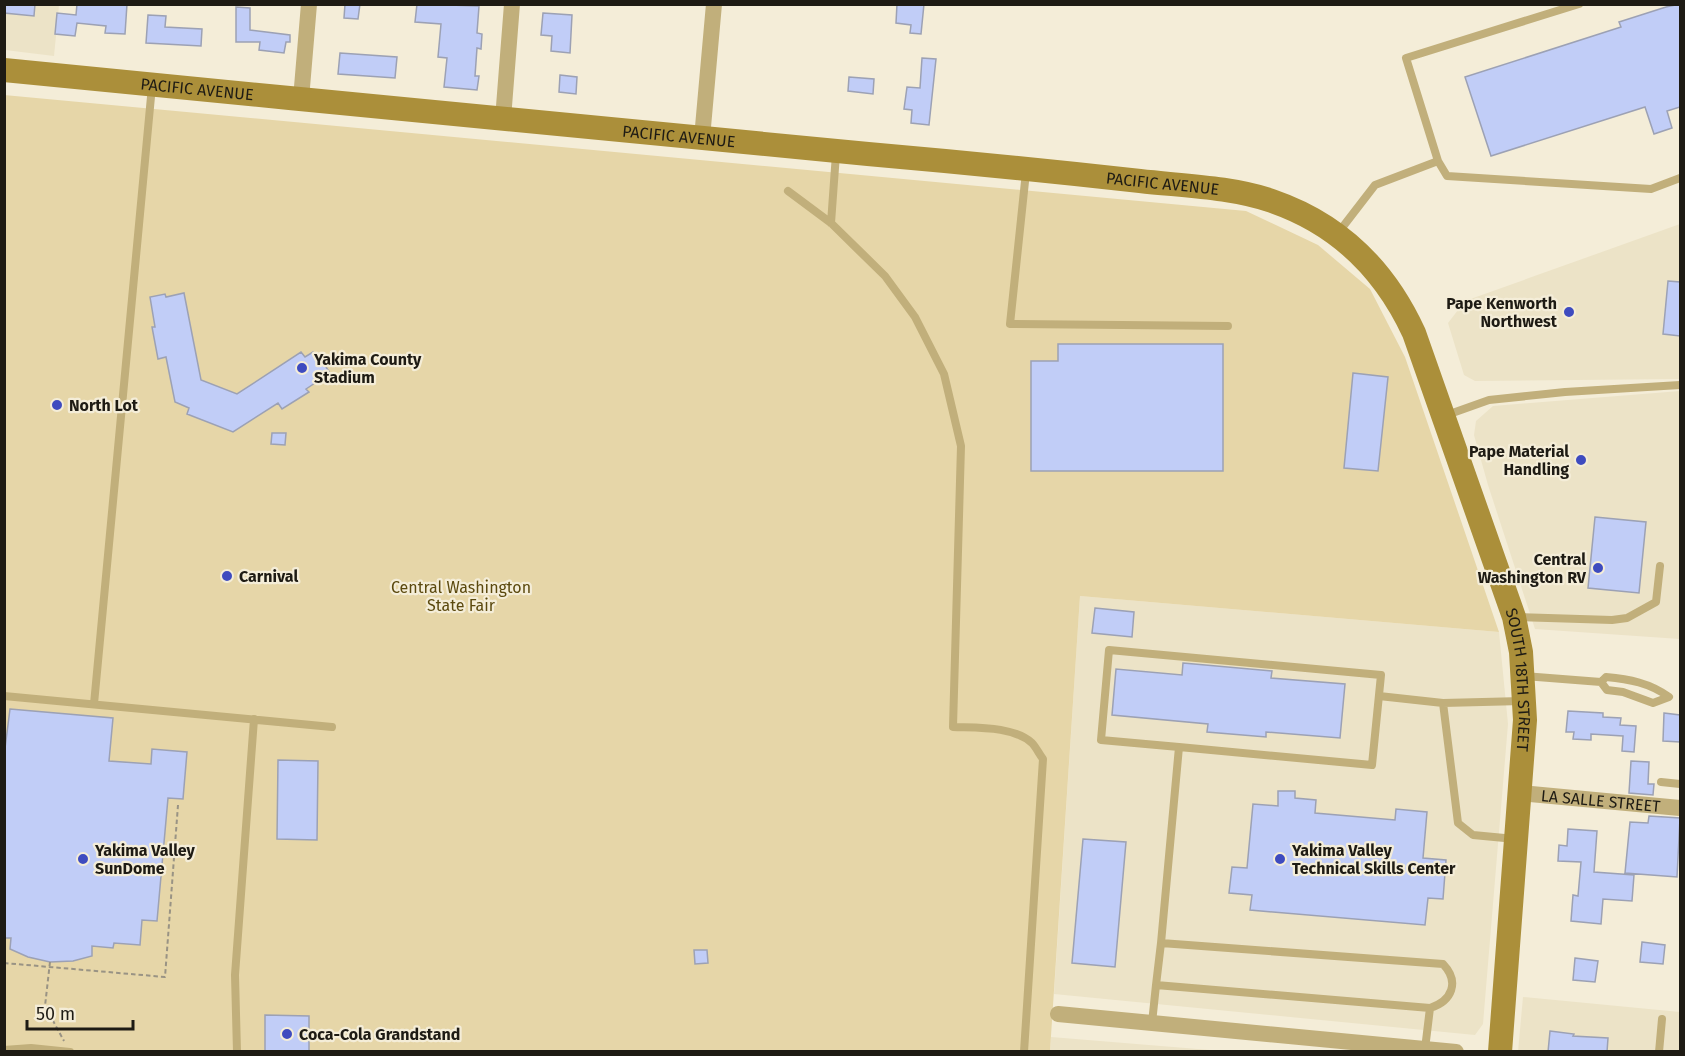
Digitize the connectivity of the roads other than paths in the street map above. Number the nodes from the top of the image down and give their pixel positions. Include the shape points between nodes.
1 (309, 4) edge
2 (512, 4) edge
3 (714, 4) edge
4 (1580, 4) edge
5 (4, 70) edge
6 (152, 84) junction
7 (301, 99) junction
8 (503, 119) junction
9 (702, 138) junction
10 (837, 151) junction
11 (1438, 161) junction
12 (1027, 169) junction
13 (1680, 177) edge
14 (788, 192) dead end
15 (831, 223) junction
16 (1340, 238) junction
17 (1228, 326) dead end
18 (1680, 385) edge
19 (1443, 416) junction
20 (1660, 566) dead end
21 (1514, 617) junction
22 (1523, 676) junction
23 (1601, 682) junction
24 (4, 696) edge
25 (1379, 696) junction
26 (1669, 697) junction
27 (1680, 698) edge
28 (1525, 701) junction
29 (1443, 703) junction
30 (94, 704) junction
31 (254, 719) junction
32 (332, 727) dead end
33 (1179, 747) junction
34 (1661, 782) dead end
35 (1680, 784) edge
36 (1520, 793) junction
37 (1680, 808) edge
38 (1516, 839) junction
39 (1161, 943) junction
40 (1156, 985) junction
41 (1430, 1008) junction
42 (1058, 1014) dead end
43 (1662, 1020) dead end
44 (1152, 1023) junction
45 (1425, 1049) junction
46 (4, 1050) edge
47 (70, 1051) edge
48 (237, 1052) edge
49 (1024, 1052) edge
50 (1456, 1052) edge
51 (1500, 1052) edge
52 (1659, 1052) edge

1 - 7 street
2 - 8 street
3 - 9 street
4 - 11 lane via 1406,58
5 - 6 street, PACIFIC AVENUE
6 - 7 street, PACIFIC AVENUE
6 - 30 lane
7 - 8 street, PACIFIC AVENUE
8 - 9 street, PACIFIC AVENUE
9 - 10 street, PACIFIC AVENUE
10 - 12 street, PACIFIC AVENUE
10 - 15 lane
11 - 13 lane via 1447,176 1651,189
11 - 16 lane via 1375,185
12 - 16 street, PACIFIC AVENUE via 1251,195 1294,209
12 - 17 lane via 1010,324
14 - 15 lane
15 - 49 lane via 885,276 915,317 944,375 961,446 953,727 1008,731 1031,742 1043,759
16 - 19 street, SOUTH 18TH STREET via 1381,276 1405,312
18 - 19 lane via 1489,400
19 - 21 street, SOUTH 18TH STREET
20 - 21 lane via 1656,602 1627,618
21 - 22 street, SOUTH 18TH STREET
22 - 23 lane
22 - 28 street, SOUTH 18TH STREET
23 - 26 lane via 1606,677 1630,679 1659,689
23 - 26 lane via 1607,690 1653,703
24 - 30 lane
25 - 29 lane
25 - 33 lane via 1372,765
25 - 33 lane via 1381,675 1109,650 1101,740
26 - 27 lane
28 - 29 lane
28 - 36 street, SOUTH 18TH STREET
29 - 38 lane via 1458,823 1473,835
30 - 31 lane
31 - 32 lane
31 - 48 lane via 235,975
33 - 39 lane
34 - 35 lane
36 - 37 street, LA SALLE STREET
36 - 38 street, SOUTH 18TH STREET
38 - 51 street, SOUTH 18TH STREET
39 - 40 lane
39 - 41 lane via 1443,964 1451,975 1449,996
40 - 41 lane
40 - 44 lane
41 - 45 lane
42 - 44 street
43 - 52 lane
44 - 45 street
45 - 50 street
46 - 47 lane

